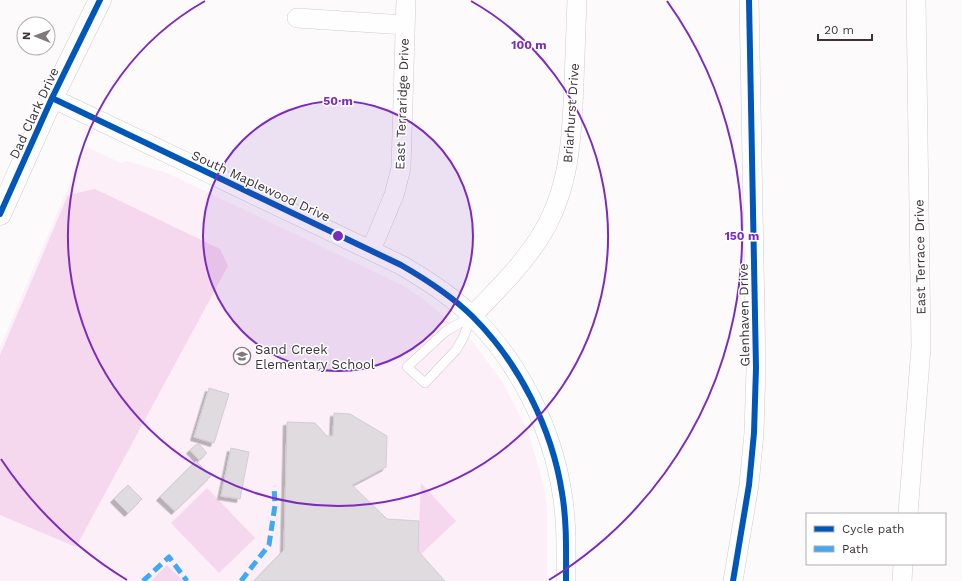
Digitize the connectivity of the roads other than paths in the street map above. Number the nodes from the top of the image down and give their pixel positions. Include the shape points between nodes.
1 (100, 0) edge
2 (406, 0) edge
3 (577, 0) edge
4 (749, 0) edge
5 (916, 0) edge
6 (298, 18) dead end
7 (405, 25) junction
8 (52, 98) junction
9 (0, 214) edge
10 (371, 250) junction
11 (472, 316) junction
12 (908, 513) edge
13 (903, 565) edge
14 (566, 581) edge
15 (733, 581) edge
16 (902, 581) edge

1 - 8 street, Dad Clark Drive
2 - 7 street, East Terraridge Drive
3 - 11 street, Briarhurst Drive via 573,124 565,176 558,200 527,257
4 - 15 street, Glenhaven Drive via 756,368 749,485
5 - 12 street, East Terrace Drive via 921,347
6 - 7 street, East Terraridge Drive
7 - 10 street, East Terraridge Drive via 401,168 394,196
8 - 9 street, Dad Clark Drive
8 - 10 street, South Maplewood Drive
10 - 11 street, South Maplewood Drive via 425,279
11 - 11 lane via 456,350 425,383 407,367 446,331
11 - 14 street, South Maplewood Drive via 500,348 520,377 548,438 563,498
13 - 16 street

